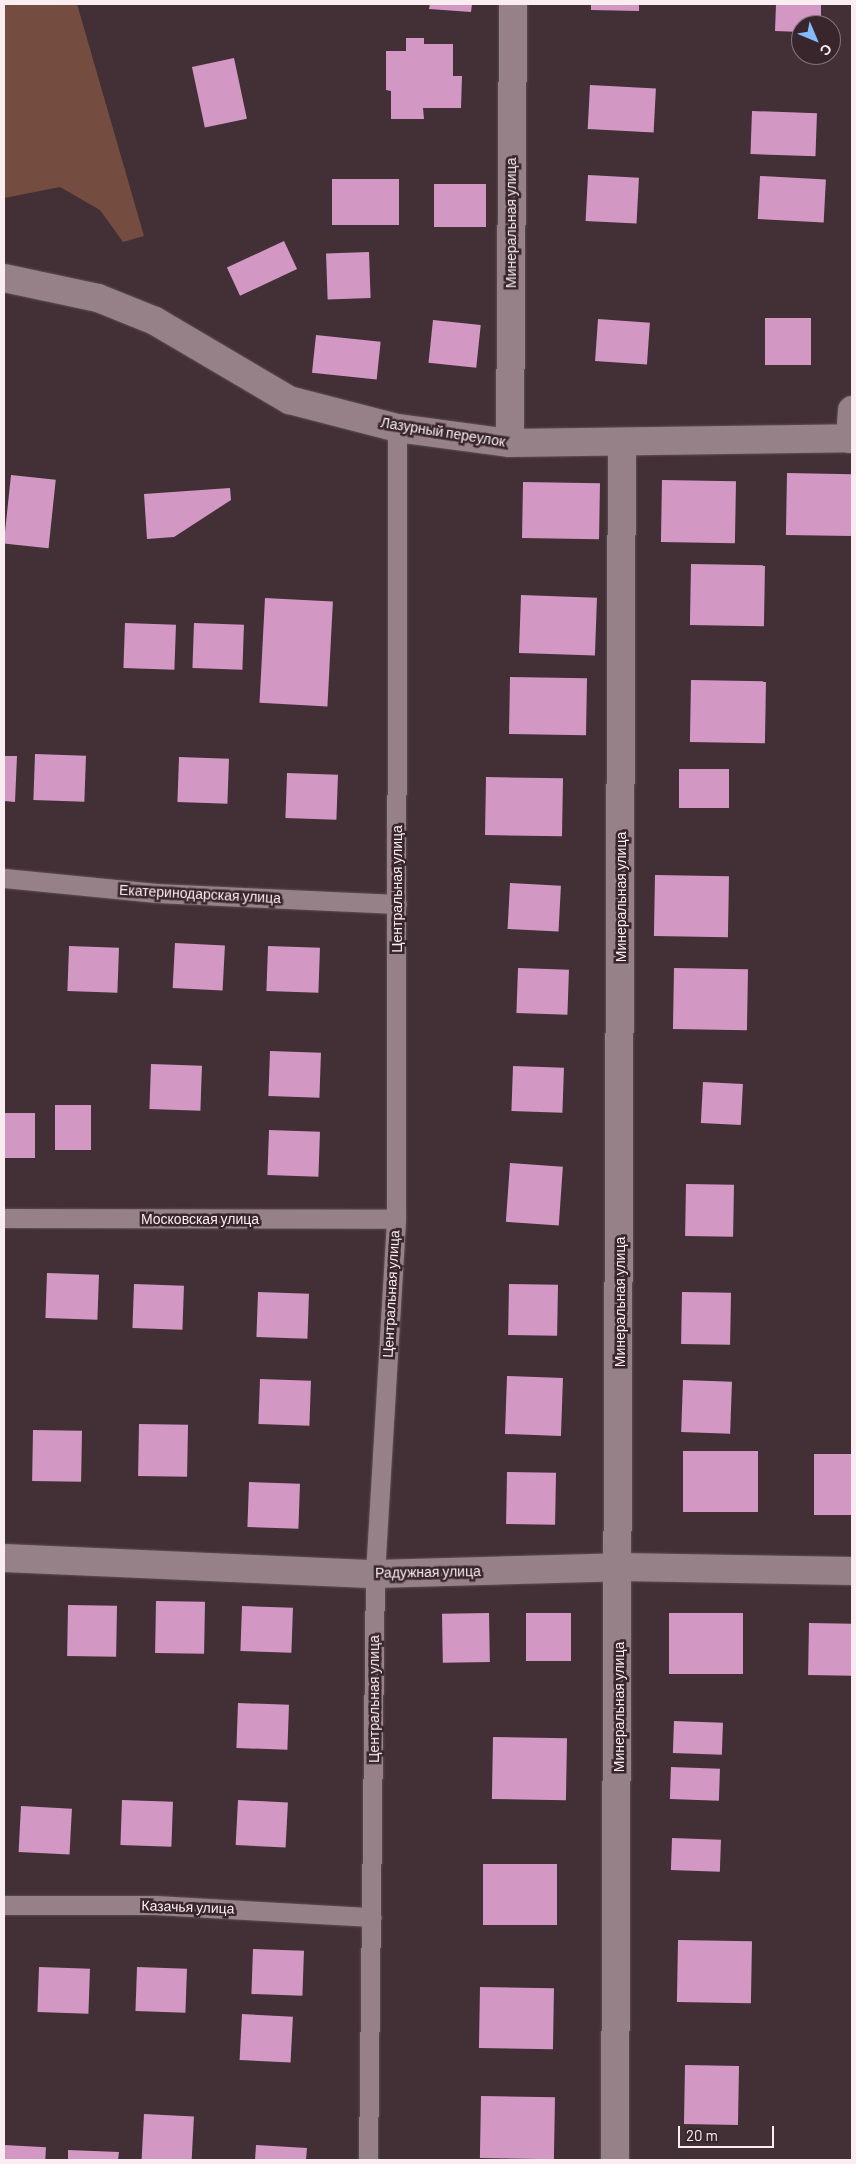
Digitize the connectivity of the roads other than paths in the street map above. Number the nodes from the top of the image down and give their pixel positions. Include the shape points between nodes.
1 (513, 4) edge
2 (4, 278) edge
3 (852, 410) edge
4 (397, 428) junction
5 (851, 438) edge
6 (510, 443) junction
7 (622, 444) junction
8 (4, 878) edge
9 (397, 904) junction
10 (4, 1218) edge
11 (396, 1219) junction
12 (4, 1558) edge
13 (620, 1567) junction
14 (852, 1571) edge
15 (375, 1574) junction
16 (4, 1905) edge
17 (372, 1917) junction
18 (368, 2160) edge
19 (615, 2160) edge

1 - 6 street, Минеральная улица
2 - 4 street, Лазурный переулок via 98,298 155,321 289,400
3 - 5 street
4 - 6 street, Лазурный переулок
4 - 9 lane, Центральная улица
5 - 7 street, Лазурный переулок
6 - 7 street, Лазурный переулок
7 - 13 street, Минеральная улица
8 - 9 lane, Екатеринодарская улица via 156,893
9 - 11 lane, Центральная улица
10 - 11 lane, Московская улица
11 - 15 lane, Центральная улица
12 - 15 street, Радужная улица
13 - 14 street, Радужная улица
13 - 15 street, Радужная улица
13 - 19 street, Минеральная улица
15 - 17 lane, Центральная улица
16 - 17 lane, Казачья улица via 155,1905
17 - 18 lane, Центральная улица

